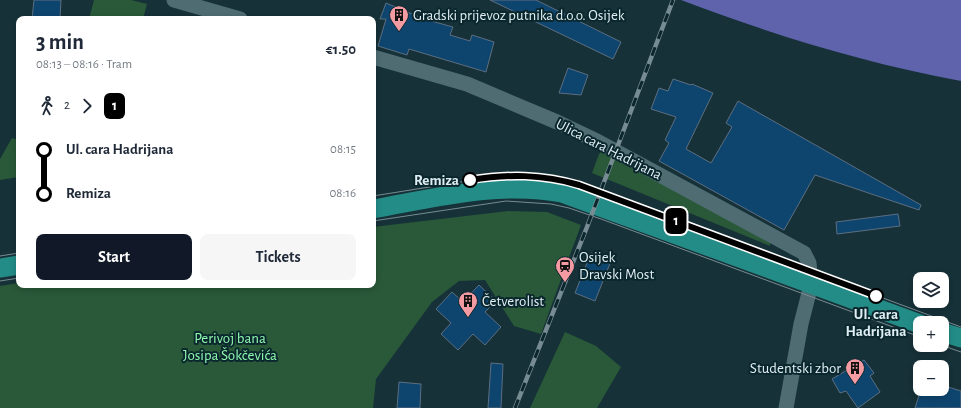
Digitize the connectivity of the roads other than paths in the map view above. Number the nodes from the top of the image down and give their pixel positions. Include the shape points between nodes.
1 (174, 0) edge
2 (230, 16) edge
3 (376, 58) edge
4 (376, 208) edge
5 (16, 266) edge
6 (0, 268) edge
7 (811, 285) junction
8 (913, 321) edge
9 (949, 334) edge
10 (961, 338) edge
11 (786, 408) edge

1 - 2 street
3 - 7 street, Ulica cara Hadrijana via 490,93 604,144 798,248 809,263
4 - 7 main road via 494,189 547,190 592,203
5 - 6 main road
7 - 8 main road
7 - 11 street, Ulica cara Hadrijana via 801,324
9 - 10 main road

